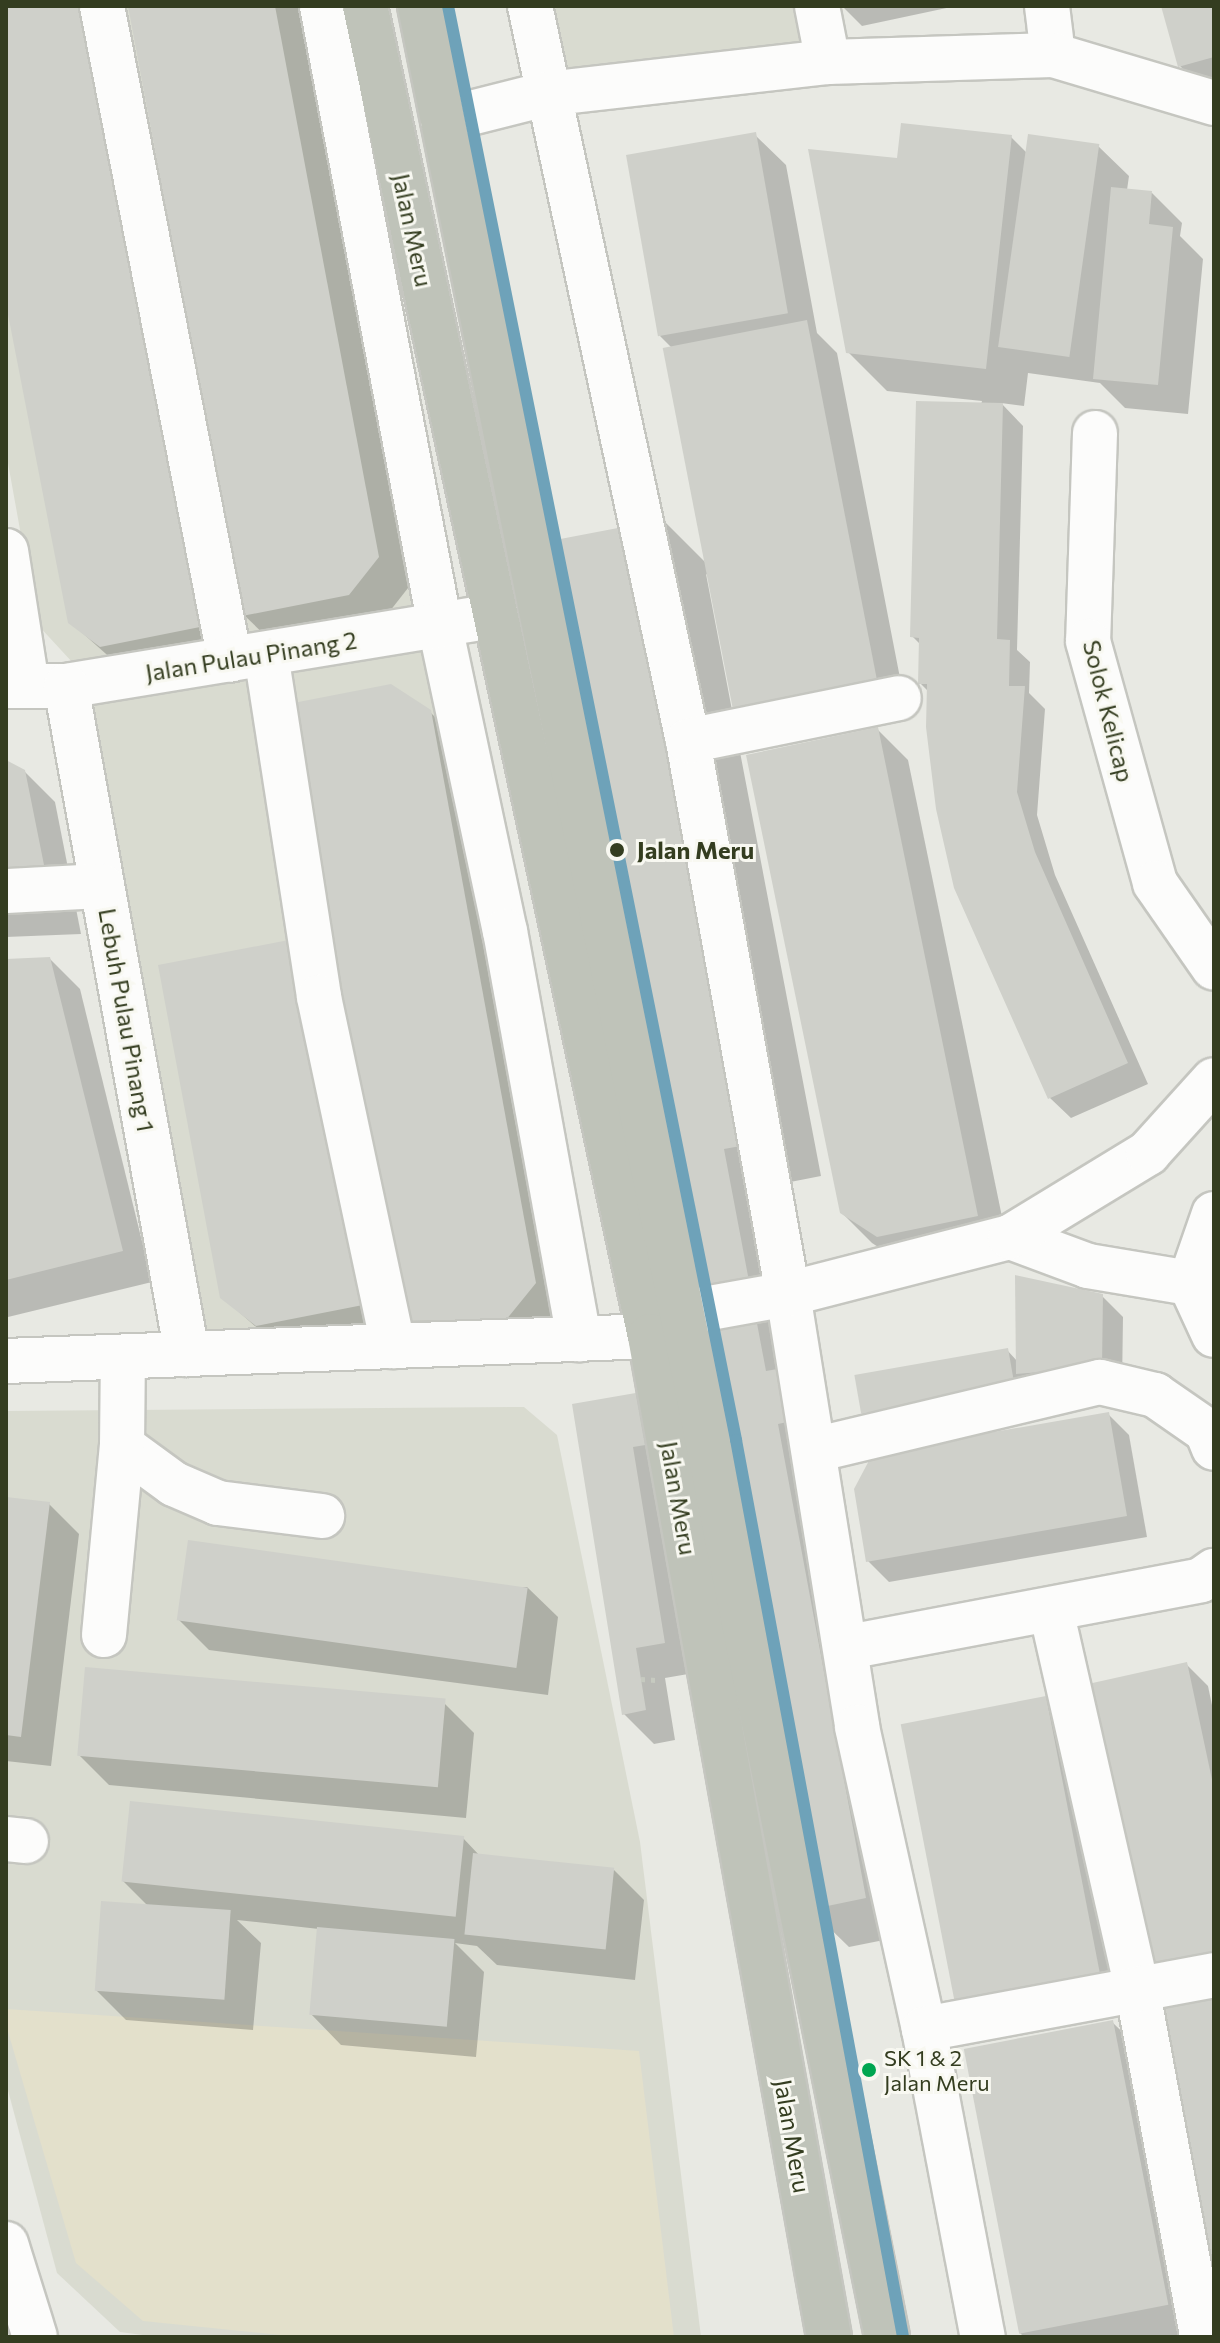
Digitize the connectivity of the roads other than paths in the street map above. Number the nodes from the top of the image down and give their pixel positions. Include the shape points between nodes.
1 (102, 6) edge
2 (322, 6) edge
3 (365, 6) edge
4 (420, 6) edge
5 (530, 6) edge
6 (817, 6) edge
7 (1047, 6) edge
8 (1053, 55) junction
9 (828, 62) junction
10 (546, 94) junction
11 (1214, 103) edge
12 (443, 120) junction
13 (1095, 433) dead end
14 (6, 551) edge
15 (495, 616) junction
16 (440, 626) junction
17 (248, 657) junction
18 (33, 686) edge
19 (899, 698) dead end
20 (688, 741) junction
21 (102, 886) junction
22 (6, 891) edge
23 (1214, 968) edge
24 (1214, 1080) edge
25 (1214, 1214) edge
26 (1010, 1237) junction
27 (1190, 1283) junction
28 (788, 1294) junction
29 (666, 1325) junction
30 (1214, 1335) edge
31 (579, 1339) junction
32 (393, 1346) junction
33 (187, 1354) junction
34 (123, 1357) junction
35 (6, 1361) edge
36 (122, 1446) junction
37 (1214, 1448) edge
38 (814, 1450) junction
39 (322, 1516) dead end
40 (1214, 1571) edge
41 (1051, 1610) junction
42 (104, 1635) dead end
43 (848, 1647) junction
44 (1214, 1975) edge
45 (1137, 1988) junction
46 (924, 2029) junction
47 (6, 2244) edge
48 (35, 2337) edge
49 (829, 2337) edge
50 (887, 2337) edge
51 (983, 2337) edge
52 (1202, 2337) edge

1 - 17 street
2 - 16 street
3 - 15 highway, Jalan Meru
4 - 12 highway, Jalan Meru
5 - 10 street
6 - 9 street
7 - 8 street
8 - 9 street
8 - 11 street
9 - 10 street
10 - 12 street
10 - 20 street
12 - 29 highway, Jalan Meru
13 - 23 street, Solok Kelicap via 1088,641 1155,883
14 - 18 street, Lebuh Pulau Pinang 1
15 - 16 street, Jalan Pulau Pinang 2
15 - 29 highway, Jalan Meru
16 - 17 street, Jalan Pulau Pinang 2
16 - 31 street via 505,931
17 - 18 street, Jalan Pulau Pinang 2
17 - 32 street
18 - 21 street, Lebuh Pulau Pinang 1
19 - 20 street
20 - 28 street
21 - 22 street
21 - 33 street, Lebuh Pulau Pinang 1
24 - 26 street via 1148,1153
25 - 27 street
26 - 27 street via 1088,1266
26 - 28 street
27 - 30 street
28 - 29 street
28 - 38 street
29 - 31 street
29 - 49 highway, Jalan Meru
29 - 50 highway, Jalan Meru
31 - 32 street
32 - 33 street
33 - 34 street
34 - 35 street
34 - 36 street
36 - 39 street via 174,1484 218,1503
36 - 42 street
37 - 38 street via 1207,1431 1155,1395 1100,1382
38 - 43 street
40 - 41 street via 1201,1580
41 - 43 street
41 - 45 street
43 - 46 street via 857,1727
44 - 45 street
45 - 46 street
45 - 52 street
46 - 51 street
47 - 48 street

